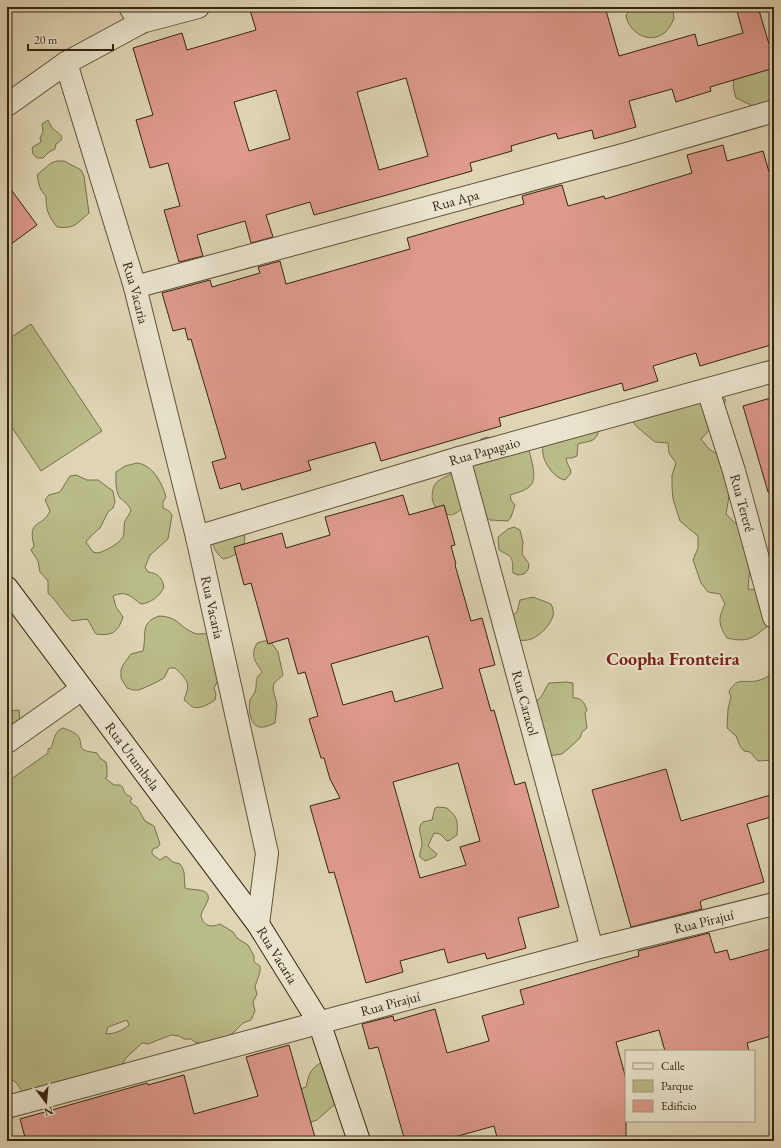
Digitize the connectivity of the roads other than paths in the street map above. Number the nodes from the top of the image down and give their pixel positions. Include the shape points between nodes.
1 (160, 7) edge
2 (198, 7) edge
3 (135, 15) edge
4 (66, 63) junction
5 (7, 105) edge
6 (774, 111) edge
7 (135, 287) junction
8 (774, 371) edge
9 (708, 390) junction
10 (459, 458) junction
11 (197, 537) junction
12 (7, 588) edge
13 (774, 617) edge
14 (82, 689) junction
15 (7, 742) edge
16 (774, 904) edge
17 (258, 924) junction
18 (592, 949) junction
19 (319, 1022) junction
20 (7, 1107) edge
21 (359, 1141) edge

1 - 3 street
2 - 3 street
3 - 4 street
4 - 5 street
4 - 7 street, Rua Vacaria
6 - 7 street, Rua Apa via 626,154
7 - 11 street, Rua Vacaria
8 - 9 street, Rua Papagaio
9 - 10 street, Rua Papagaio
9 - 13 street, Rua Tereré via 734,472
10 - 11 street, Rua Papagaio
10 - 18 street, Rua Caracol
11 - 17 street, Rua Vacaria via 267,853
12 - 14 street, Rua Urumbela
14 - 15 street
14 - 17 street, Rua Urumbela
16 - 18 street, Rua Pirajuí
17 - 19 street, Rua Vacaria
18 - 19 street, Rua Pirajuí
19 - 20 street, Rua Pirajuí
19 - 21 street, Rua Vacaria

